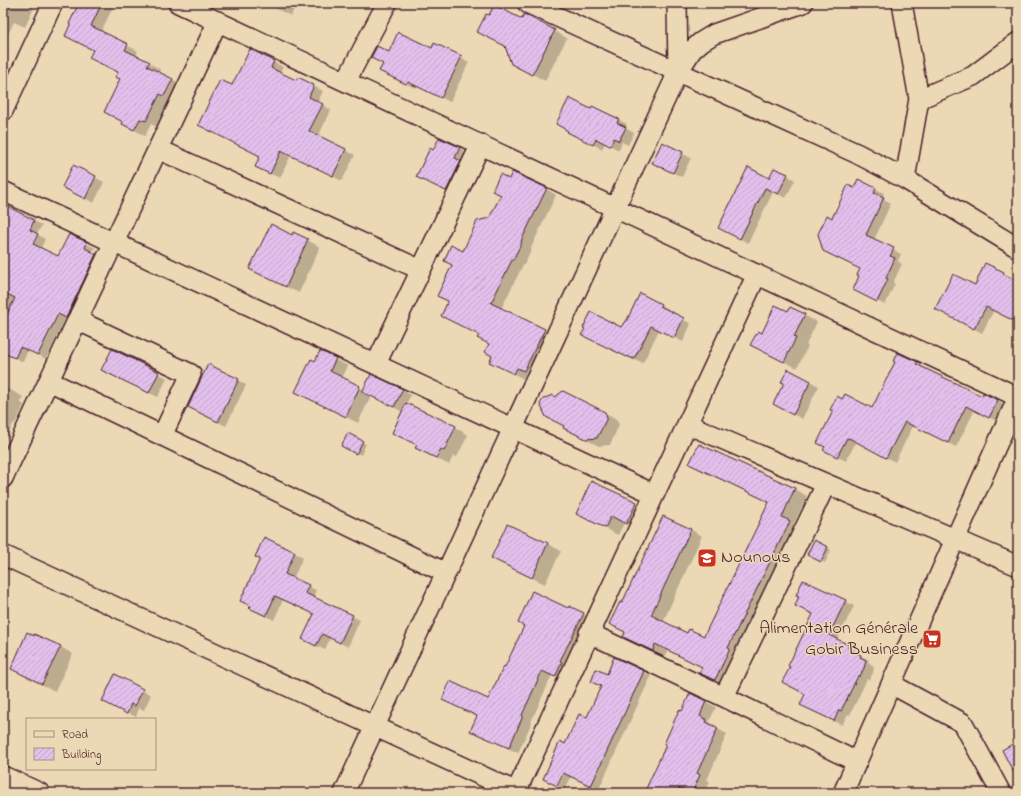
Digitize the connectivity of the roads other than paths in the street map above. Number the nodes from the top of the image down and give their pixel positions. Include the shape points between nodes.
1 (53, 3) edge
2 (178, 3) edge
3 (387, 3) edge
4 (527, 3) edge
5 (677, 3) edge
6 (803, 3) edge
7 (902, 3) edge
8 (218, 21) junction
9 (1018, 42) edge
10 (678, 72) junction
11 (346, 81) junction
12 (919, 99) junction
13 (3, 111) edge
14 (481, 144) junction
15 (158, 150) junction
16 (905, 179) junction
17 (3, 191) edge
18 (615, 207) junction
19 (114, 242) junction
20 (1018, 248) edge
21 (421, 270) junction
22 (756, 274) junction
23 (77, 320) junction
24 (376, 364) junction
25 (49, 381) junction
26 (687, 424) junction
27 (513, 428) junction
28 (162, 436) junction
29 (3, 478) edge
30 (826, 484) junction
31 (654, 494) junction
32 (955, 539) junction
33 (3, 555) edge
34 (1018, 566) edge
35 (446, 573) junction
36 (589, 633) junction
37 (891, 684) junction
38 (724, 697) junction
39 (375, 727) junction
40 (857, 762) junction
41 (3, 776) edge
42 (517, 792) edge
43 (40, 793) edge
44 (344, 793) edge
45 (843, 793) edge
46 (1001, 793) edge

1 - 13 street
2 - 8 street
3 - 11 street
4 - 10 street
5 - 10 street
6 - 10 street via 714,34 692,50
7 - 12 street
8 - 11 street
8 - 15 street
9 - 12 street via 973,76
10 - 16 street via 858,154
10 - 18 street
11 - 14 street
12 - 16 street
14 - 18 street
14 - 21 street
15 - 19 street
15 - 21 street
16 - 20 street
17 - 19 street
18 - 22 street
18 - 27 street
19 - 23 street
19 - 24 street
21 - 24 street
22 - 26 street
22 - 32 street via 1018,397
23 - 25 street
23 - 28 street via 191,374
24 - 27 street
25 - 28 street
25 - 29 street
26 - 30 street
26 - 31 street
27 - 31 street
27 - 35 street
28 - 35 street
30 - 32 street
30 - 38 street
31 - 36 street
32 - 34 street
32 - 37 street
33 - 39 street
35 - 39 street
36 - 38 street
36 - 42 street
37 - 40 street
37 - 46 street via 963,723
38 - 40 street
39 - 42 street
39 - 44 street
40 - 45 street
41 - 43 street

